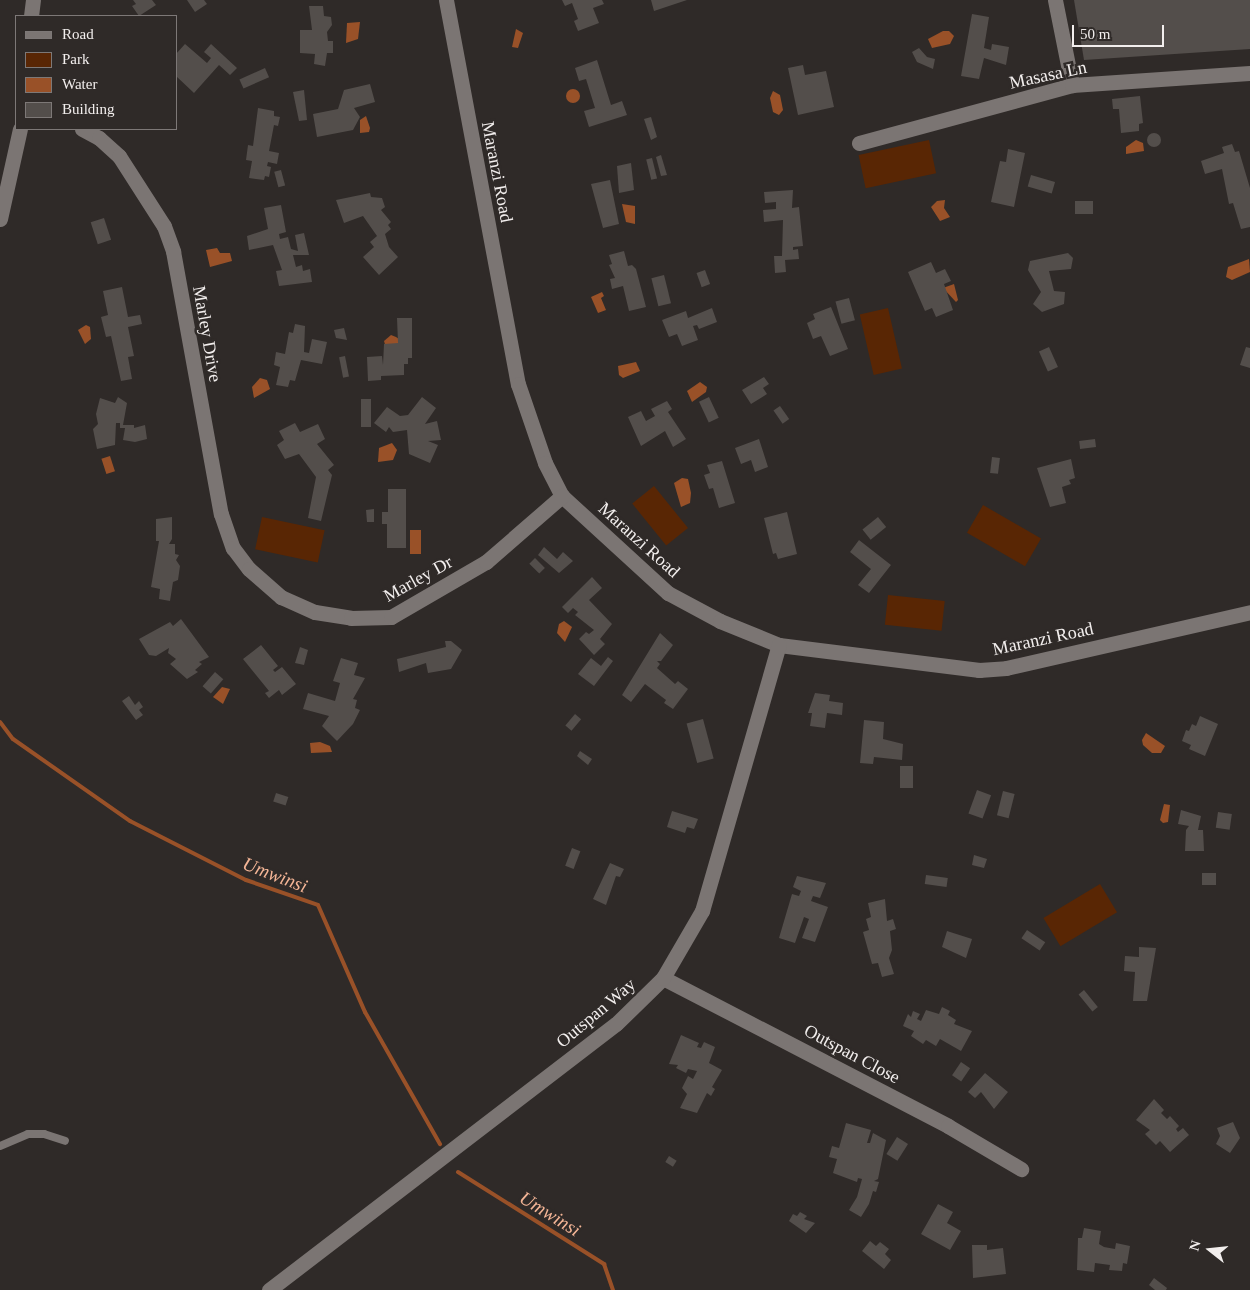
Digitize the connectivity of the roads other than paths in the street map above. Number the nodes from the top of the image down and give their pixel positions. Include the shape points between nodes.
1 (33, 0) edge
2 (446, 0) edge
3 (1055, 0) edge
4 (31, 15) edge
5 (1250, 73) edge
6 (1072, 85) junction
7 (20, 130) edge
8 (84, 130) edge
9 (859, 143) dead end
10 (0, 219) edge
11 (562, 496) junction
12 (250, 570) joint
13 (1250, 612) edge
14 (779, 645) junction
15 (663, 978) junction
16 (65, 1141) dead end
17 (0, 1146) edge
18 (1021, 1169) dead end
19 (269, 1290) edge

1 - 4 street
2 - 11 street, Maranzi Road via 518,384 545,464
3 - 6 street
5 - 6 street, Masasa Ln
6 - 9 street, Masasa Ln
7 - 10 street
8 - 12 street, Marley Drive via 99,138 119,156 164,226 173,251 221,514 233,548
11 - 12 street, Marley Dr via 486,562 391,617 351,618 298,606 281,597
11 - 14 street, Maranzi Road via 668,593 720,621
13 - 14 street, Maranzi Road via 993,670
14 - 15 street, Outspan Way via 702,911
15 - 18 street, Outspan Close via 948,1126
15 - 19 street, Outspan Way via 616,1024
16 - 17 lane via 44,1134 28,1134

